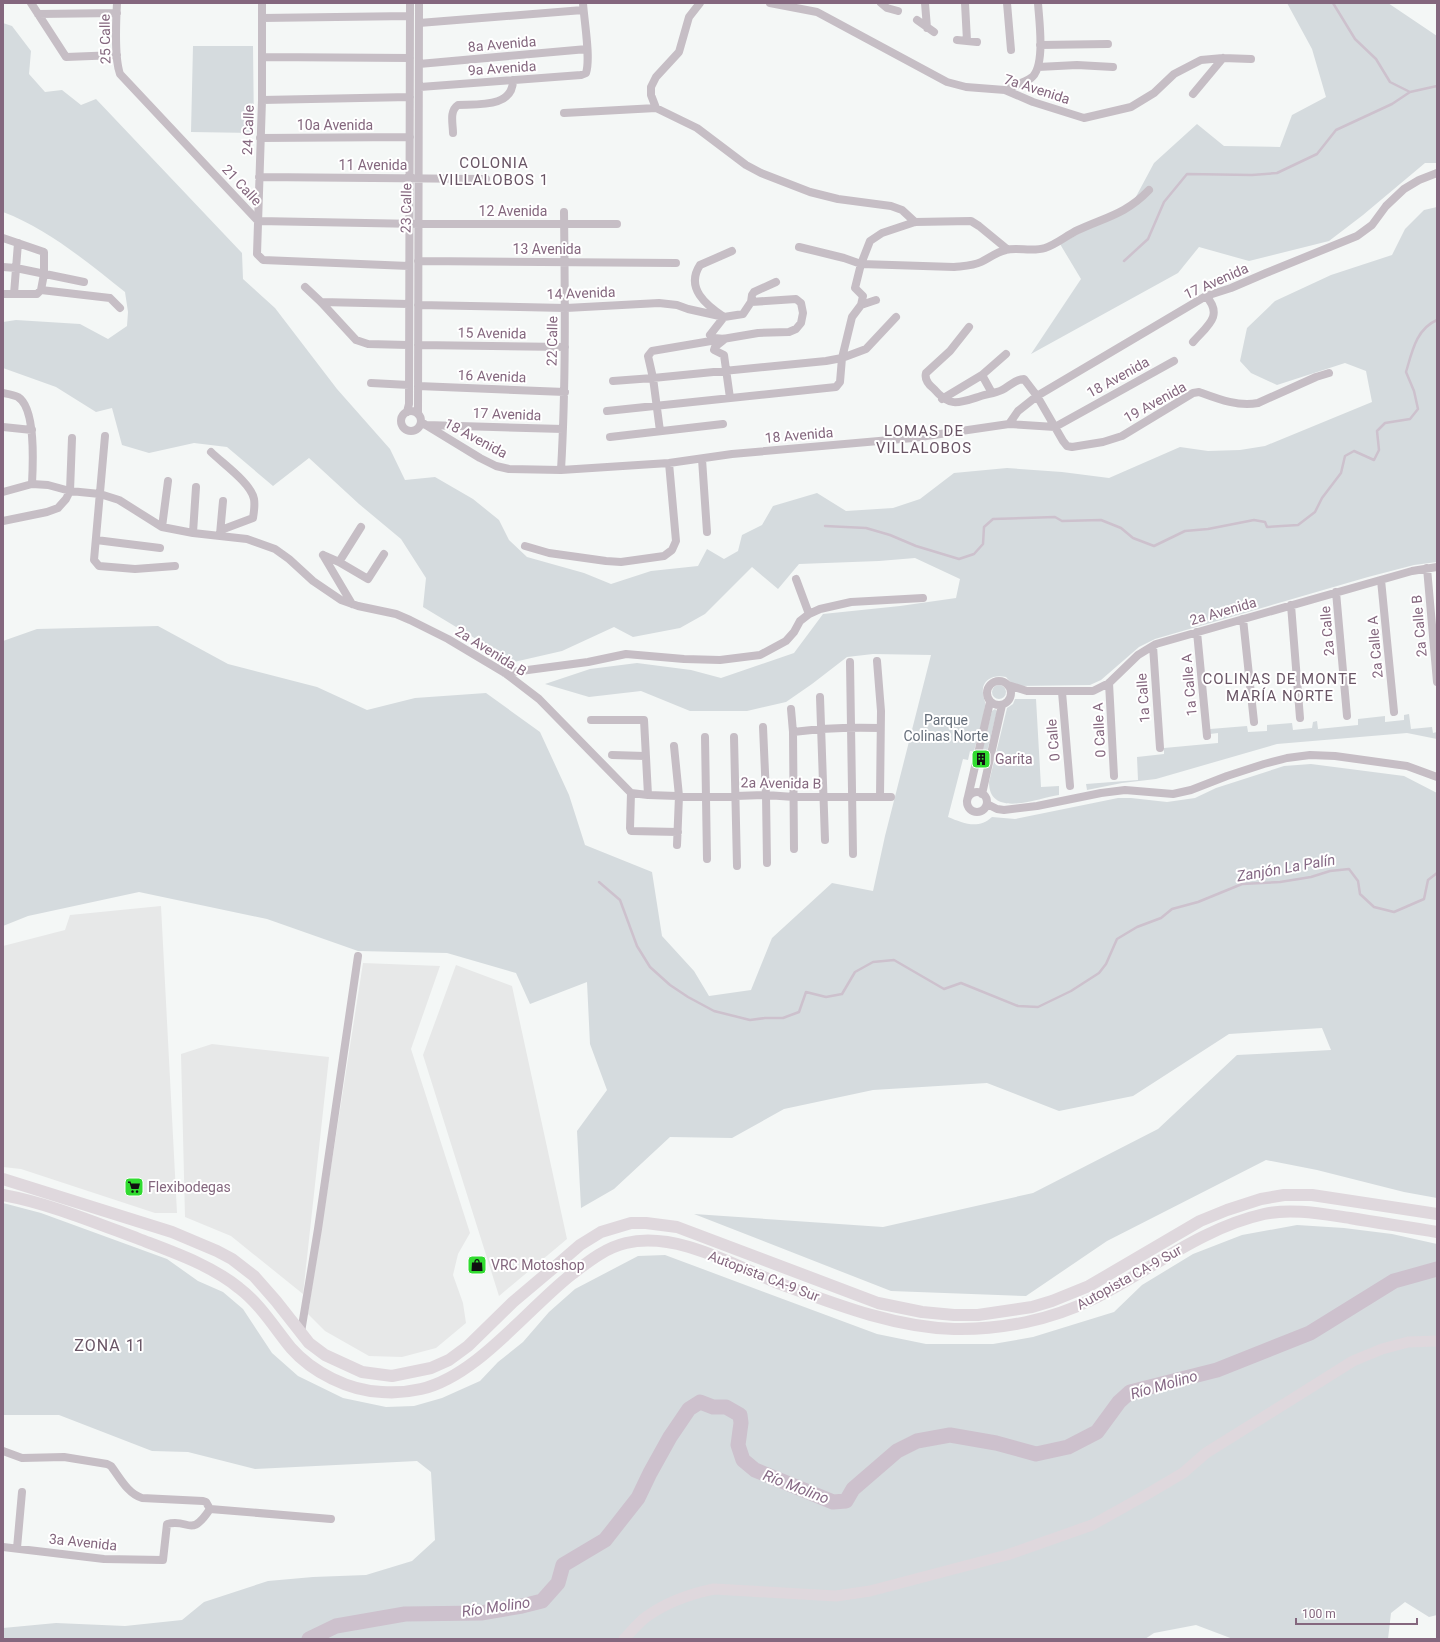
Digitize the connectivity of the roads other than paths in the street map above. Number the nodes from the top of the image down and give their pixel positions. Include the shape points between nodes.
1 (31, 3) edge
2 (117, 3) edge
3 (262, 3) edge
4 (410, 3) edge
5 (419, 3) edge
6 (700, 3) edge
7 (770, 3) edge
8 (925, 3) edge
9 (965, 3) edge
10 (1007, 3) edge
11 (1038, 3) edge
12 (885, 5) edge
13 (583, 6) edge
14 (898, 11) dead end
15 (117, 13) junction
16 (38, 14) junction
17 (410, 16) junction
18 (262, 18) junction
19 (917, 20) dead end
20 (419, 23) junction
21 (956, 40) dead end
22 (967, 41) junction
23 (977, 42) dead end
24 (1040, 44) junction
25 (1108, 44) dead end
26 (587, 49) junction
27 (1011, 50) dead end
28 (117, 55) junction
29 (262, 57) junction
30 (410, 58) junction
31 (1222, 58) junction
32 (1251, 59) dead end
33 (419, 64) junction
34 (1038, 67) junction
35 (1113, 67) dead end
36 (120, 74) joint
37 (513, 80) junction
38 (420, 87) junction
39 (1005, 90) junction
40 (1193, 94) dead end
41 (410, 97) junction
42 (262, 100) junction
43 (656, 108) junction
44 (564, 114) dead end
45 (453, 134) dead end
46 (410, 137) junction
47 (260, 138) junction
48 (1437, 174) edge
49 (259, 177) junction
50 (410, 178) junction
51 (419, 178) junction
52 (486, 179) dead end
53 (1149, 190) dead end
54 (564, 212) dead end
55 (258, 221) junction
56 (915, 222) junction
57 (564, 223) junction
58 (410, 224) junction
59 (419, 224) junction
60 (617, 224) dead end
61 (3, 238) edge
62 (18, 244) junction
63 (800, 247) dead end
64 (1007, 250) junction
65 (732, 251) dead end
66 (418, 261) junction
67 (565, 262) junction
68 (676, 263) dead end
69 (861, 264) junction
70 (409, 266) junction
71 (3, 267) edge
72 (16, 268) junction
73 (44, 274) junction
74 (84, 282) dead end
75 (776, 282) dead end
76 (305, 287) dead end
77 (42, 290) junction
78 (3, 294) edge
79 (14, 294) junction
80 (1206, 296) junction
81 (876, 300) dead end
82 (321, 302) junction
83 (752, 302) junction
84 (414, 305) junction
85 (861, 305) junction
86 (120, 308) dead end
87 (566, 308) junction
88 (724, 317) junction
89 (896, 317) dead end
90 (969, 327) dead end
91 (725, 339) junction
92 (1193, 342) dead end
93 (408, 345) junction
94 (418, 345) junction
95 (565, 347) junction
96 (1006, 354) dead end
97 (842, 358) junction
98 (1174, 361) dead end
99 (726, 371) junction
100 (1329, 373) dead end
101 (982, 375) junction
102 (653, 378) junction
103 (614, 381) dead end
104 (371, 383) dead end
105 (409, 384) junction
106 (418, 386) junction
107 (565, 392) junction
108 (3, 393) edge
109 (992, 393) junction
110 (1037, 396) junction
111 (730, 398) junction
112 (942, 399) junction
113 (657, 406) junction
114 (607, 411) dead end
115 (407, 412) junction
116 (421, 420) junction
117 (723, 424) dead end
118 (1009, 424) junction
119 (3, 427) edge
120 (1055, 427) junction
121 (563, 429) junction
122 (32, 430) junction
123 (660, 430) junction
124 (105, 436) dead end
125 (610, 436) dead end
126 (72, 438) dead end
127 (210, 452) dead end
128 (702, 458) junction
129 (669, 463) junction
130 (561, 470) junction
131 (168, 481) dead end
132 (32, 484) junction
133 (196, 487) dead end
134 (70, 490) junction
135 (3, 492) edge
136 (100, 494) junction
137 (223, 501) dead end
138 (3, 521) edge
139 (162, 527) junction
140 (361, 527) dead end
141 (707, 532) dead end
142 (193, 533) junction
143 (220, 533) junction
144 (96, 540) junction
145 (525, 546) dead end
146 (160, 548) dead end
147 (384, 554) dead end
148 (339, 562) junction
149 (175, 566) dead end
150 (1437, 567) edge
151 (1427, 568) junction
152 (796, 579) dead end
153 (1381, 580) junction
154 (1336, 592) junction
155 (923, 598) dead end
156 (352, 604) junction
157 (1291, 605) junction
158 (809, 614) junction
159 (1243, 619) junction
160 (1198, 632) junction
161 (1153, 646) junction
162 (877, 661) dead end
163 (850, 662) dead end
164 (505, 673) junction
165 (1437, 682) edge
166 (1109, 683) junction
167 (1008, 685) junction
168 (1027, 691) junction
169 (1062, 692) junction
170 (820, 697) dead end
171 (1009, 700) junction
172 (990, 702) junction
173 (1002, 705) junction
174 (791, 709) dead end
175 (1394, 712) dead end
176 (1347, 716) dead end
177 (1300, 718) dead end
178 (591, 720) dead end
179 (1254, 722) dead end
180 (763, 727) dead end
181 (851, 727) junction
182 (822, 728) junction
183 (880, 728) junction
184 (793, 732) junction
185 (1207, 736) dead end
186 (705, 737) dead end
187 (734, 737) dead end
188 (674, 746) dead end
189 (1160, 748) dead end
190 (612, 755) dead end
191 (645, 756) junction
192 (974, 768) junction
193 (986, 770) junction
194 (1114, 776) dead end
195 (1437, 777) edge
196 (1070, 786) dead end
197 (631, 793) junction
198 (982, 794) junction
199 (735, 795) junction
200 (766, 795) junction
201 (648, 796) junction
202 (679, 796) junction
203 (707, 797) junction
204 (794, 797) junction
205 (825, 797) junction
206 (852, 797) junction
207 (880, 797) junction
208 (891, 797) dead end
209 (967, 801) junction
210 (987, 804) junction
211 (678, 832) junction
212 (825, 840) dead end
213 (677, 845) dead end
214 (794, 849) dead end
215 (853, 854) dead end
216 (707, 859) dead end
217 (767, 863) dead end
218 (737, 866) dead end
219 (358, 956) dead end
220 (3, 1180) edge
221 (3, 1195) edge
222 (1437, 1214) edge
223 (172, 1232) junction
224 (1437, 1232) edge
225 (162, 1248) junction
226 (300, 1332) junction
227 (1437, 1341) edge
228 (3, 1451) edge
229 (22, 1492) dead end
230 (210, 1509) junction
231 (331, 1519) dead end
232 (3, 1547) edge
233 (17, 1548) junction
234 (624, 1639) edge

1 - 16 street
2 - 15 street, 25 Calle
3 - 18 street, 24 Calle
4 - 17 street, 23 Calle
5 - 20 street, 23 Calle
6 - 43 street via 689,17 679,52 656,77 651,87
7 - 39 street, 7a Avenida via 817,12 947,82 966,87
8 - 19 street via 930,30
9 - 22 street
10 - 27 street
11 - 24 street
12 - 14 street
13 - 20 street
13 - 26 street
15 - 16 street
15 - 28 street, 25 Calle
16 - 28 street via 66,57
17 - 18 street
17 - 30 street, 23 Calle
18 - 29 street, 24 Calle
20 - 33 street, 23 Calle
21 - 22 street
22 - 23 street
24 - 25 street
24 - 34 street
26 - 33 street, 8a Avenida
26 - 37 street, 9a Avenida via 586,73
28 - 36 street, 25 Calle
29 - 30 street
29 - 42 street, 24 Calle
30 - 41 street, 23 Calle
31 - 32 street, 7a Avenida
31 - 39 street, 7a Avenida via 1201,60 1174,74 1154,94 1131,107 1084,118
31 - 40 street
33 - 38 street, 23 Calle
34 - 35 street
34 - 39 street via 1032,77
36 - 55 street, 21 Calle
37 - 38 street, 9a Avenida
37 - 45 street via 511,91 497,103 458,105 454,108
38 - 51 street, 23 Calle
41 - 42 street
41 - 46 street, 23 Calle
42 - 47 street, 24 Calle
43 - 44 street
43 - 56 street via 698,128 746,165 761,173 810,192 838,199 891,206 902,210
46 - 47 street, 10a Avenida
46 - 50 street, 23 Calle
47 - 49 street, 24 Calle
48 - 80 street, 17 Avenida via 1404,189 1386,206 1372,225 1357,236
49 - 50 street, 11 Avenida
49 - 55 street, 24 Calle
50 - 51 street, 11 Avenida
50 - 58 street, 23 Calle
51 - 52 street, 11 Avenida
51 - 59 street, 23 Calle
53 - 64 street via 1118,214 1078,230 1045,248
54 - 57 street, 22 Calle
55 - 58 street, 21 Calle
55 - 70 street, 24 Calle via 257,254 263,260
56 - 64 street via 971,222
56 - 69 street via 882,233 870,241
57 - 59 street, 12 Avenida
57 - 60 street, 12 Avenida
57 - 67 street, 22 Calle
58 - 59 street, 12 Avenida
58 - 70 street, 23 Calle
59 - 66 street, 23 Calle
61 - 62 street
62 - 72 street
62 - 73 street via 44,252
63 - 69 street
64 - 69 street via 994,254 980,263 954,267
65 - 88 street via 700,265 694,276 699,295 713,310
66 - 67 street, 13 Avenida
66 - 84 street, 23 Calle
67 - 68 street, 13 Avenida
67 - 87 street, 22 Calle
69 - 85 street via 855,288 863,296
70 - 84 street, 23 Calle
71 - 72 street
72 - 73 street
72 - 79 street
73 - 74 street
73 - 77 street
75 - 83 street via 754,292
76 - 82 street
77 - 79 street via 37,294
77 - 86 street via 110,298
78 - 79 street
80 - 92 street via 1215,310 1214,317
80 - 110 street, 17 Avenida
81 - 85 street
82 - 84 street, 14 Avenida
82 - 93 street via 356,340 368,344
83 - 88 street, 14 Avenida via 743,314
83 - 91 street via 796,299 801,303 801,323 789,332 758,333
84 - 87 street, 14 Avenida
84 - 93 street, 23 Calle
84 - 94 street, 23 Calle
85 - 97 street via 852,317
87 - 88 street, 14 Avenida via 659,303
87 - 95 street, 22 Calle
88 - 91 street via 710,335
89 - 97 street via 866,349
90 - 112 street via 950,351 926,373 926,379
91 - 99 street via 714,350 724,355
91 - 102 street via 652,350 648,356
93 - 105 street, 23 Calle
94 - 95 street, 15 Avenida
94 - 106 street, 23 Calle
95 - 107 street, 22 Calle
96 - 101 street
97 - 99 street
97 - 111 street via 840,382 836,388
98 - 120 street, 18 Avenida
99 - 102 street
99 - 111 street
100 - 120 street, 19 Avenida via 1249,405 1200,392 1193,394 1122,436 1103,442 1067,446
101 - 109 street
101 - 112 street
102 - 103 street
102 - 113 street
104 - 105 street
105 - 115 street, 23 Calle
106 - 107 street, 16 Avenida
106 - 116 street, 23 Calle
107 - 121 street, 22 Calle
108 - 122 street via 18,397 22,401
109 - 110 street via 1019,379 1024,379
109 - 112 street via 956,403
110 - 118 street, 17 Avenida via 1018,411
110 - 120 street
111 - 113 street
113 - 114 street
113 - 123 street
115 - 116 street via 413,411
115 - 116 street via 401,421 405,428 414,430
116 - 121 street, 17 Avenida
116 - 130 street, 18 Avenida via 496,466 509,469
117 - 123 street
118 - 120 street, 18 Avenida
118 - 128 street, 18 Avenida via 914,438
119 - 122 street
121 - 130 street, 22 Calle
122 - 132 street
123 - 125 street
124 - 136 street
126 - 134 street
127 - 143 street via 242,481 254,499 253,518
128 - 129 street, 18 Avenida
128 - 141 street
129 - 130 street, 18 Avenida
129 - 145 street via 676,541 672,550 664,556 621,562 606,561 549,553
131 - 139 street
132 - 134 street
132 - 135 street
133 - 142 street
134 - 136 street, 2a Avenida B
134 - 138 street via 58,508
136 - 139 street, 2a Avenida B via 119,500
136 - 144 street
137 - 143 street
139 - 142 street, 2a Avenida B
140 - 148 street
142 - 143 street, 2a Avenida B
143 - 156 street, 2a Avenida B via 275,549 331,594
144 - 146 street
144 - 149 street via 94,560 100,566 136,569
147 - 148 street via 368,579
148 - 156 street via 323,555
150 - 151 street, 2a Avenida
151 - 153 street, 2a Avenida
151 - 165 street, 2a Calle B
152 - 158 street
153 - 154 street, 2a Avenida
153 - 175 street, 2a Calle A
154 - 157 street, 2a Avenida
154 - 176 street, 2a Calle
155 - 158 street via 851,602
156 - 164 street, 2a Avenida B via 396,614 410,620
157 - 159 street, 2a Avenida
157 - 177 street
158 - 164 street via 800,621 786,641 760,655 713,660 626,654 588,662
159 - 160 street, 2a Avenida
159 - 179 street
160 - 161 street, 2a Avenida
160 - 185 street, 1a Calle A
161 - 166 street, 2a Avenida via 1138,655
161 - 189 street, 1a Calle
162 - 183 street
163 - 181 street
164 - 197 street, 2a Avenida B via 539,700
166 - 169 street, 2a Avenida via 1093,691
166 - 194 street, 0 Calle A
167 - 168 street, 2a Avenida
167 - 171 street via 1011,692
167 - 172 street via 1001,681 990,684 987,691
168 - 169 street, 2a Avenida
168 - 171 street, 2a Avenida
169 - 196 street, 0 Calle
170 - 182 street
171 - 173 street
172 - 173 street
172 - 192 street
173 - 193 street
174 - 184 street
178 - 191 street via 644,720
180 - 200 street
181 - 182 street
181 - 183 street
181 - 206 street
182 - 184 street
182 - 205 street
183 - 207 street
184 - 204 street
186 - 203 street
187 - 199 street
188 - 202 street
190 - 191 street
191 - 201 street
192 - 193 street
192 - 209 street
193 - 198 street
195 - 210 street via 1407,766 1310,755 1264,764 1196,789 1173,794 1125,790 1004,810
197 - 201 street, 2a Avenida B
197 - 211 street via 631,831
198 - 209 street via 972,793
198 - 210 street
199 - 200 street, 2a Avenida B
199 - 203 street, 2a Avenida B
199 - 218 street
200 - 204 street, 2a Avenida B
200 - 217 street
201 - 202 street, 2a Avenida B
202 - 203 street, 2a Avenida B
202 - 211 street
203 - 216 street
204 - 205 street, 2a Avenida B
204 - 214 street
205 - 206 street, 2a Avenida B
205 - 212 street
206 - 207 street, 2a Avenida B
206 - 215 street
207 - 208 street, 2a Avenida B
209 - 210 street via 968,808 974,812 980,812
211 - 213 street
219 - 226 street via 318,1229
220 - 223 highway, Autopista CA-9 Sur
221 - 225 highway, Autopista CA-9 Sur via 26,1200
222 - 226 highway, Autopista CA-9 Sur via 1312,1195 1284,1195 1261,1199 1200,1221 1089,1286 1032,1307 978,1315 922,1312 878,1303 677,1227 646,1222 631,1223 601,1232 580,1245 513,1302 468,1346 449,1360 431,1368 392,1376 362,1372 325,1355 309,1343
223 - 225 highway
223 - 226 highway, Autopista CA-9 Sur via 216,1251 237,1264 258,1281
224 - 225 highway, Autopista CA-9 Sur via 1312,1212 1285,1211 1265,1214 1230,1224 1205,1236 1094,1299 1070,1309 1034,1320 978,1329 920,1326 877,1318 678,1244 648,1240 628,1243 609,1248 588,1261 474,1363 445,1381 425,1389 402,1393 375,1392 332,1379 309,1365 294,1351 259,1306 239,1287 202,1266
227 - 234 main road via 1408,1342 1352,1361 1206,1453 1183,1473 1092,1525 1008,1555 870,1591 836,1596 714,1589 695,1593 676,1599 646,1617
228 - 230 street via 22,1458 64,1457 107,1464 136,1496 203,1501
229 - 233 street
230 - 231 street
230 - 233 street, 3a Avenida via 202,1522 195,1526 167,1524 164,1558 161,1560 104,1559
232 - 233 street, 3a Avenida

